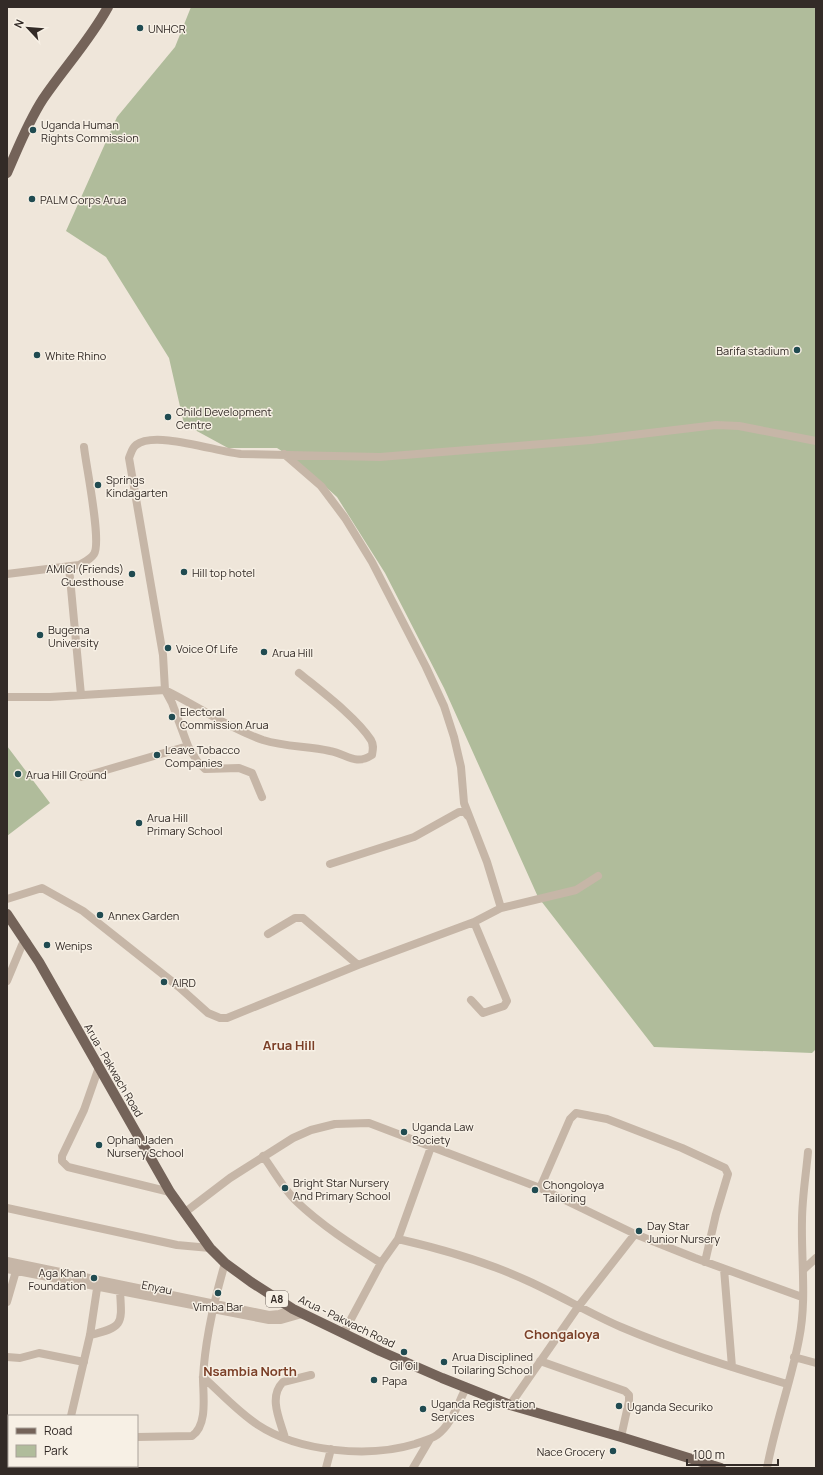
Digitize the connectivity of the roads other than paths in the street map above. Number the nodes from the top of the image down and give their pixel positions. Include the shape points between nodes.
1 (108, 7) edge
2 (7, 173) edge
3 (816, 441) edge
4 (84, 447) dead end
5 (284, 454) junction
6 (69, 567) junction
7 (7, 574) edge
8 (299, 673) dead end
9 (165, 690) junction
10 (81, 695) junction
11 (7, 697) edge
12 (188, 746) junction
13 (82, 777) dead end
14 (262, 797) dead end
15 (468, 816) junction
16 (330, 864) dead end
17 (598, 876) dead end
18 (7, 899) edge
19 (501, 908) junction
20 (7, 914) edge
21 (474, 922) junction
22 (268, 934) dead end
23 (27, 942) junction
24 (358, 965) junction
25 (7, 981) edge
26 (471, 1000) dead end
27 (99, 1067) junction
28 (431, 1147) junction
29 (808, 1152) dead end
30 (263, 1156) junction
31 (540, 1188) junction
32 (170, 1192) junction
33 (7, 1208) edge
34 (184, 1213) junction
35 (635, 1234) junction
36 (398, 1239) junction
37 (210, 1248) junction
38 (816, 1258) edge
39 (7, 1261) edge
40 (705, 1262) junction
41 (381, 1263) junction
42 (225, 1264) junction
43 (7, 1269) edge
44 (724, 1269) junction
45 (803, 1270) junction
46 (16, 1271) junction
47 (98, 1283) junction
48 (120, 1291) junction
49 (802, 1297) junction
50 (7, 1302) edge
51 (212, 1306) junction
52 (578, 1307) junction
53 (298, 1311) junction
54 (343, 1334) junction
55 (90, 1335) junction
56 (7, 1356) edge
57 (794, 1358) junction
58 (540, 1361) junction
59 (84, 1362) junction
60 (816, 1363) edge
61 (732, 1367) junction
62 (311, 1375) dead end
63 (203, 1377) junction
64 (787, 1384) junction
65 (466, 1388) junction
66 (510, 1405) junction
67 (71, 1415) edge
68 (138, 1437) edge
69 (621, 1437) junction
70 (285, 1438) junction
71 (430, 1439) junction
72 (331, 1449) junction
73 (703, 1465) edge
74 (326, 1468) edge
75 (414, 1468) edge
76 (721, 1468) edge
77 (767, 1468) edge

1 - 2 main road via 42,99
3 - 5 street via 739,426 716,425 591,440 380,457
4 - 6 street via 96,544 94,554 87,561
5 - 9 street via 226,453 171,441 148,440 132,448 129,458 163,655
5 - 15 street via 321,486 336,504 372,562 414,643 444,706 454,737
6 - 7 street
6 - 10 street
8 - 9 street via 352,718 371,740 374,748 372,755 357,761 329,750 284,746 264,740
9 - 10 street
9 - 12 street
10 - 11 street
12 - 13 street
12 - 14 street via 205,769 239,768 252,773
15 - 16 street via 465,812 459,812 410,838
15 - 19 street via 487,862
17 - 19 street via 576,890
18 - 24 street via 42,888 83,911 208,1013 220,1018 227,1018
19 - 21 street
20 - 23 main road, Arua - Pakwach Road / A8
21 - 24 street
21 - 26 street via 507,1001 504,1006 483,1013
22 - 24 street via 295,918 303,918
23 - 25 street via 22,945
23 - 27 main road, Arua - Pakwach Road / A8
27 - 32 main road, Arua - Pakwach Road / A8
27 - 32 street via 84,1110 62,1156 62,1162 68,1167
28 - 30 street via 369,1123 348,1123 311,1130
28 - 31 street
28 - 36 street
29 - 45 street via 802,1219
30 - 34 street
30 - 41 street via 296,1200 338,1234
31 - 35 street
31 - 40 street via 570,1118 576,1113 597,1116 705,1158 725,1168 728,1174
32 - 34 main road, Arua - Pakwach Road / A8
33 - 37 street via 177,1245
34 - 37 main road, Arua - Pakwach Road / A8
35 - 40 street
35 - 52 street
36 - 41 street
36 - 52 street via 503,1271 529,1281
37 - 42 main road, Arua - Pakwach Road / A8
38 - 45 street
39 - 47 street, Enyau
40 - 44 street
41 - 54 street
42 - 51 street
42 - 53 main road, Arua - Pakwach Road / A8
43 - 46 street, Enyau
44 - 49 street
44 - 61 street
45 - 49 street
46 - 47 street, Enyau
46 - 50 street
47 - 48 street, Enyau
47 - 51 street, Enyau
47 - 55 street
48 - 51 street, Enyau
48 - 55 street via 121,1314 118,1324 110,1330
49 - 57 street via 799,1339
51 - 53 street, Enyau via 269,1315
51 - 63 street
52 - 58 street
52 - 61 street via 692,1355
53 - 54 main road, Arua - Pakwach Road / A8
54 - 65 main road, Arua - Pakwach Road / A8
55 - 59 street
56 - 59 street via 20,1358 39,1352
57 - 60 street
57 - 64 street
58 - 66 street
58 - 69 street via 625,1391 629,1395 629,1401
59 - 67 street
61 - 64 street
62 - 70 street via 283,1382 278,1390 275,1404
63 - 68 street via 203,1414 194,1435
63 - 70 street via 259,1426
64 - 77 street
65 - 66 main road, Arua - Pakwach Road / A8
65 - 71 street via 450,1420
66 - 69 main road, Arua - Pakwach Road / A8
69 - 73 main road, Arua - Pakwach Road / A8
70 - 72 street
71 - 72 street via 390,1449
71 - 75 street
72 - 74 street
73 - 76 main road, Arua - Pakwach Road / A8

